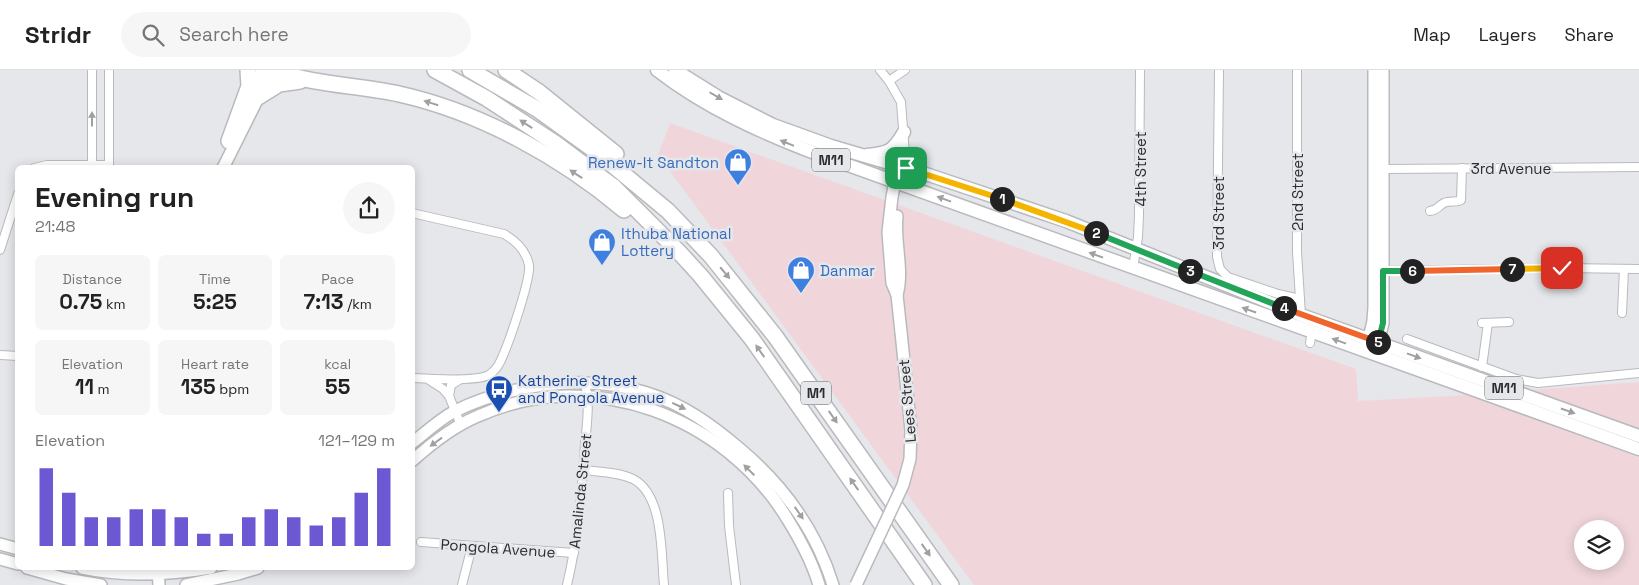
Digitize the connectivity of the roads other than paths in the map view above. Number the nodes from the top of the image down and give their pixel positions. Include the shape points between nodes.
1 (92, 70) edge
2 (109, 70) edge
3 (248, 70) edge
4 (262, 70) edge
5 (272, 70) edge
6 (435, 70) edge
7 (470, 70) edge
8 (506, 70) edge
9 (657, 70) edge
10 (675, 70) edge
11 (880, 70) edge
12 (905, 70) edge
13 (1140, 70) edge
14 (1219, 70) edge
15 (1297, 70) edge
16 (1374, 70) edge
17 (1383, 70) edge
18 (309, 80) junction
19 (889, 81) junction
20 (258, 97) junction
21 (904, 132) junction
22 (229, 141) junction
23 (860, 154) junction
24 (902, 163) junction
25 (92, 165) edge
26 (109, 165) edge
27 (217, 165) edge
28 (224, 165) edge
29 (1639, 167) edge
30 (1462, 168) junction
31 (1383, 169) junction
32 (898, 183) junction
33 (15, 203) edge
34 (668, 211) junction
35 (1430, 211) dead end
36 (415, 214) edge
37 (671, 244) junction
38 (0, 250) edge
39 (1136, 250) junction
40 (1133, 268) junction
41 (1624, 269) junction
42 (1639, 269) edge
43 (1383, 271) junction
44 (1300, 299) junction
45 (1622, 313) dead end
46 (1301, 315) junction
47 (1509, 322) dead end
48 (1407, 339) dead end
49 (1372, 347) junction
50 (0, 355) edge
51 (15, 356) edge
52 (1482, 367) junction
53 (1639, 373) edge
54 (415, 378) edge
55 (427, 379) junction
56 (461, 379) junction
57 (585, 383) junction
58 (449, 396) junction
59 (588, 397) junction
60 (455, 412) junction
61 (461, 425) junction
62 (1639, 436) edge
63 (415, 441) edge
64 (1639, 449) edge
65 (415, 459) edge
66 (584, 470) junction
67 (728, 493) dead end
68 (422, 542) dead end
69 (0, 544) edge
70 (472, 546) junction
71 (15, 548) edge
72 (574, 553) junction
73 (0, 559) edge
74 (15, 565) edge
75 (15, 566) edge
76 (0, 568) edge
77 (35, 570) edge
78 (90, 570) edge
79 (134, 570) edge
80 (200, 570) edge
81 (251, 570) edge
82 (126, 574) junction
83 (158, 575) edge
84 (173, 575) edge
85 (101, 585) edge
86 (186, 585) edge
87 (462, 585) edge
88 (567, 585) edge
89 (664, 585) edge
90 (736, 585) edge
91 (819, 585) edge
92 (833, 585) edge
93 (856, 585) edge
94 (924, 585) edge
95 (951, 585) edge

25 -> 1 street
2 - 26 street
3 - 22 highway via 249,86
4 - 22 main road
5 - 18 highway
5 - 20 main road
37 -> 6 highway, M1 via 614,187 555,143 486,98
7 - 34 highway, M1 via 565,128
8 - 34 highway via 625,162 658,195
32 -> 9 main road, M11 via 765,134 713,107
10 -> 23 main road, M11 via 765,122
11 - 19 street
12 - 19 street
13 - 39 street, 4th Street via 1140,215
14 - 44 street, 3rd Street via 1217,257 1220,269 1228,277
15 - 44 street, 2nd Street
16 - 49 main road
17 - 31 main road
18 - 20 highway via 279,84
37 -> 18 highway via 658,239 603,192 573,172 480,122 443,106 406,96
19 - 21 street via 901,102
20 - 28 main road
21 - 23 main road via 891,150
21 - 24 street
22 - 27 main road
23 - 24 main road, M11
24 - 32 main road, Lees Street
24 - 39 main road, M11 via 1066,221
29 - 30 street, 3rd Avenue
30 - 31 street, 3rd Avenue
30 - 35 street via 1461,200 1444,203
31 - 43 main road
40 -> 32 main road, M11
32 - 93 main road, Lees Street, bridge via 888,232 911,430 910,459 903,484
33 - 38 street
34 -> 95 highway, M1 via 711,256 775,336
36 - 56 street via 504,234 518,244 528,262 528,280 498,366 482,377
94 -> 37 highway, M1 via 752,339
39 - 40 street, 4th Street
39 - 46 main road, M11
49 -> 40 main road, M11 via 1311,337
41 - 42 street
41 - 43 street
41 - 45 street
43 - 49 main road via 1383,323
44 - 46 street, 2nd Street
46 - 49 main road, M11
47 - 52 street via 1485,323
48 - 52 street
49 -> 62 main road, M11
49 - 64 main road, M11
50 - 51 street
52 - 53 street via 1538,383
54 - 55 street
55 - 56 street
55 - 58 street
56 - 58 street via 451,385
57 - 59 street, Amalinda Street
57 - 60 main road via 533,386
57 -> 92 main road via 646,392 688,410 726,437 790,499 814,538
58 - 60 street
59 - 61 main road via 527,400 484,413
59 - 66 street, Amalinda Street
91 -> 59 main road via 808,552 782,509 754,475 723,447 680,422 641,406
60 - 61 street
60 - 63 main road
61 -> 65 main road
66 - 72 street, Amalinda Street
66 - 89 street via 631,478 650,495 658,523
67 - 90 street
68 - 70 street, Pongola Avenue
69 - 71 main road
70 - 72 street, Pongola Avenue
70 - 87 street
72 - 88 street, Amalinda Street
73 - 74 main road
75 - 76 main road
77 - 85 main road
78 - 82 main road
79 - 82 main road
80 - 84 main road
81 - 86 main road
82 - 83 main road
83 - 84 main road

